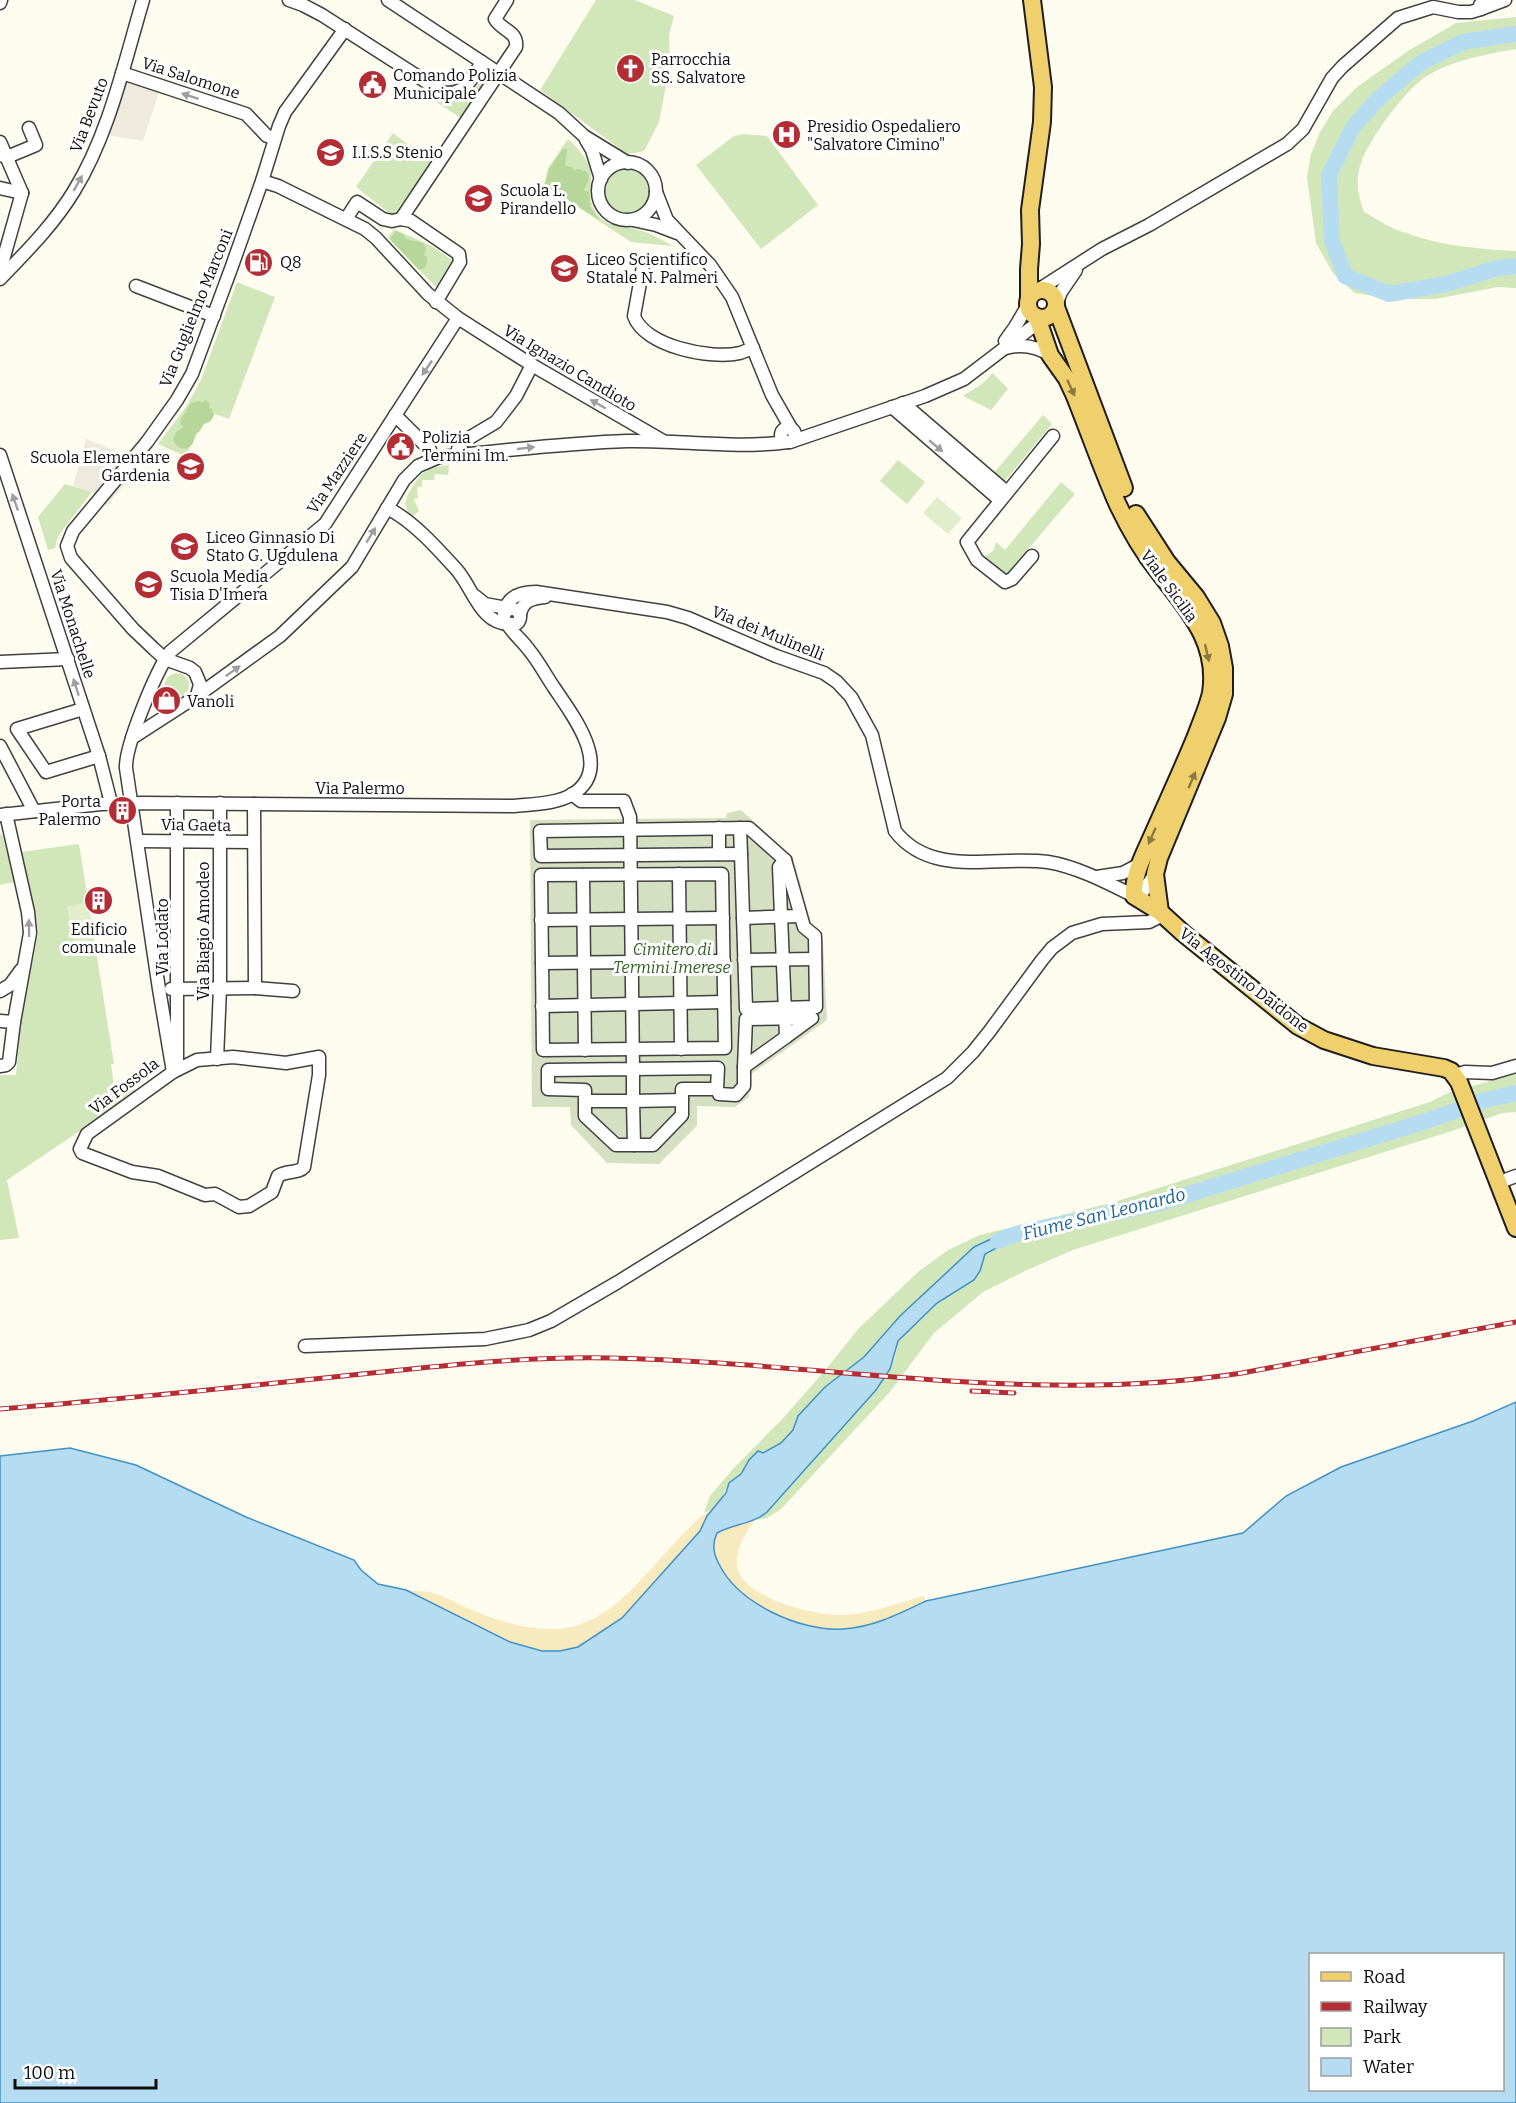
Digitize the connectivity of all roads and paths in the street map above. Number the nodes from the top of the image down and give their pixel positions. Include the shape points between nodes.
1 (143, 0) edge
2 (289, 0) edge
3 (388, 0) edge
4 (507, 0) edge
5 (1032, 0) edge
6 (1505, 0) edge
7 (1483, 4) edge
8 (345, 29) junction
9 (482, 62) junction
10 (498, 72) junction
11 (122, 73) junction
12 (29, 128) dead end
13 (584, 136) junction
14 (275, 138) junction
15 (0, 142) edge
16 (3, 156) edge
17 (628, 163) junction
18 (601, 179) junction
19 (262, 181) junction
20 (0, 188) edge
21 (656, 192) junction
22 (22, 193) junction
23 (0, 219) edge
24 (346, 219) junction
25 (401, 219) junction
26 (630, 220) junction
27 (14, 222) junction
28 (680, 234) junction
29 (2, 254) edge
30 (20, 258) junction
31 (1083, 261) junction
32 (643, 266) dead end
33 (0, 271) edge
34 (0, 279) edge
35 (136, 286) dead end
36 (436, 302) junction
37 (1043, 304) junction
38 (214, 316) junction
39 (458, 318) junction
40 (753, 348) junction
41 (997, 353) junction
42 (1050, 355) junction
43 (532, 365) junction
44 (897, 405) junction
45 (395, 415) junction
46 (632, 424) junction
47 (788, 435) junction
48 (1053, 436) dead end
49 (628, 441) junction
50 (667, 442) junction
51 (0, 455) edge
52 (457, 455) junction
53 (433, 459) junction
54 (1002, 496) junction
55 (387, 508) junction
56 (1032, 556) dead end
57 (511, 617) junction
58 (68, 659) junction
59 (165, 659) junction
60 (0, 662) edge
61 (197, 696) junction
62 (83, 709) junction
63 (142, 712) junction
64 (154, 725) junction
65 (132, 738) junction
66 (0, 746) edge
67 (99, 756) junction
68 (130, 788) junction
69 (572, 794) junction
70 (110, 798) junction
71 (133, 803) junction
72 (177, 803) junction
73 (220, 803) junction
74 (254, 804) junction
75 (34, 811) junction
76 (3, 815) edge
77 (719, 828) junction
78 (741, 828) junction
79 (631, 830) junction
80 (138, 841) junction
81 (178, 841) junction
82 (219, 842) junction
83 (253, 843) junction
84 (719, 854) junction
85 (741, 854) junction
86 (631, 855) junction
87 (785, 860) junction
88 (1140, 864) junction
89 (679, 874) junction
90 (1155, 874) junction
91 (583, 875) junction
92 (631, 875) junction
93 (1097, 877) junction
94 (1134, 896) junction
95 (1160, 912) junction
96 (800, 916) junction
97 (781, 917) junction
98 (679, 918) junction
99 (723, 918) junction
100 (743, 918) junction
101 (631, 919) junction
102 (541, 920) junction
103 (584, 920) junction
104 (783, 959) junction
105 (815, 959) junction
106 (744, 960) junction
107 (724, 961) junction
108 (584, 962) junction
109 (632, 962) junction
110 (680, 962) junction
111 (542, 963) junction
112 (23, 966) junction
113 (178, 988) junction
114 (220, 988) junction
115 (255, 988) junction
116 (159, 989) junction
117 (0, 991) edge
118 (293, 991) dead end
119 (724, 1002) junction
120 (681, 1003) junction
121 (633, 1005) junction
122 (542, 1006) junction
123 (584, 1006) junction
124 (785, 1013) junction
125 (0, 1021) edge
126 (14, 1022) junction
127 (786, 1037) junction
128 (633, 1049) junction
129 (681, 1049) junction
130 (585, 1050) junction
131 (217, 1059) junction
132 (2, 1066) edge
133 (1516, 1066) edge
134 (744, 1067) junction
135 (633, 1069) junction
136 (175, 1071) junction
137 (1457, 1079) junction
138 (717, 1089) junction
139 (682, 1100) junction
140 (585, 1101) junction
141 (633, 1101) junction
142 (634, 1145) junction
143 (1516, 1176) edge
144 (1497, 1183) junction
145 (1516, 1228) edge
146 (305, 1346) dead end

1 - 11 street, Via Bevuto
2 - 8 street
3 - 9 street
4 - 10 street via 495,19 514,34 517,43
5 - 37 main road via 1043,87 1030,210 1029,269
6 - 7 street
7 - 31 street via 1464,12 1433,7 1398,18 1332,78 1303,129 1287,144
8 - 9 street via 450,94 464,90
8 - 14 street, Via Guglielmo Marconi via 285,112
9 - 10 street
10 - 13 street via 559,113
10 - 25 street
14 -> 11 street, Via Salomone via 267,136 246,114
30 -> 11 street, Via Bevuto via 45,231 82,177
12 - 16 street via 36,146
13 - 17 street
13 - 18 street
14 - 19 street, Via Guglielmo Marconi
15 - 16 street
16 - 22 street
17 - 18 street via 612,167
17 - 21 street via 647,171
18 - 26 street via 601,204 613,217
19 - 24 street, Via Ignazio Candioto
19 - 38 street, Via Guglielmo Marconi
20 - 22 street
21 - 26 street via 651,208
21 - 28 street via 667,220
22 - 27 street
23 - 27 street
24 - 25 street via 357,202 383,219
24 - 36 street, Via Ignazio Candioto via 371,234
25 - 36 street via 411,221 460,256 459,265
26 - 28 street
27 - 29 street
28 - 40 street via 710,265 732,297
29 - 30 street
29 - 33 street
30 - 34 street, Via Bevuto
31 - 37 street
31 - 37 street
32 - 40 street via 634,316 641,329 688,351 738,354
35 - 38 street
36 - 39 street, Via Ignazio Candioto
37 - 41 street
37 - 41 street via 1015,327
37 - 42 main road, Viale Sicilia
90 -> 37 main road, Viale Sicilia via 1224,694 1220,646 1197,597 1167,562 1128,499
38 - 59 street, Via Guglielmo Marconi via 192,374 177,400 73,531 67,546 71,558
39 - 43 street, Via Ignazio Candioto
39 -> 45 street, Via Mazziere
40 - 47 street
41 - 42 street via 1028,346
41 - 44 street via 964,379
42 -> 88 main road, Viale Sicilia via 1074,394 1118,504 1158,571 1200,628 1209,659 1211,692 1205,712
46 -> 43 street, Via Ignazio Candioto
43 - 52 street via 496,423 459,444
44 - 47 street via 831,428
44 - 54 street via 1002,488
45 - 53 street via 430,450
45 - 59 street, Via Mazziere via 325,524
46 - 49 street via 637,435
46 - 50 street, Via Ignazio Candioto
47 - 50 street via 750,445
48 - 54 street
49 - 50 street
52 -> 49 street
58 -> 51 street, Via Monachelle
52 - 53 street
53 - 55 street via 418,466 404,480
54 - 56 street via 968,545 977,560 1005,582
55 - 57 street via 401,514 458,571 472,595
61 -> 55 street via 280,636 348,572
57 - 69 street, Via Palermo via 577,722 590,754 590,768 582,786
57 - 93 street, Via dei Mulinelli via 530,600 555,595 678,615 824,673 851,697 872,735 895,831 903,842 931,857 957,862 1051,862
58 - 60 street
62 -> 58 street, Via Monachelle
59 - 61 street via 195,672 200,684
59 - 63 street, Via Mazziere
61 - 64 street
62 - 67 street, Via Monachelle
62 - 67 street via 17,729 46,772
63 - 64 street via 144,723
63 - 65 street, Via Mazziere
64 - 65 street
65 - 68 street, Via Mazziere via 126,758
66 - 75 street
67 - 70 street, Via Monachelle
68 - 70 street
68 - 71 street, Via Mazziere
69 - 74 street, Via Palermo via 514,806
69 - 79 street via 580,801 624,801
70 - 71 street, Via Palermo
70 - 75 street
71 - 72 street, Via Palermo
71 - 80 street, Via Fossola
72 - 73 street, Via Palermo
72 - 81 street, Via Lodato
73 - 74 street, Via Palermo
73 - 82 street, Via Biagio Amodeo
74 - 83 street
75 - 76 street
112 -> 76 street via 30,933 28,912
77 - 78 street
77 - 79 street
77 - 84 street
78 - 85 street
78 - 87 street via 749,828
79 - 86 street
79 - 86 street via 540,831 541,856
80 - 81 street, Via Gaeta
80 - 116 street, Via Fossola
81 - 82 street, Via Gaeta
81 - 113 street, Via Lodato
82 - 83 street, Via Gaeta
82 - 114 street, Via Biagio Amodeo
83 - 115 street
84 - 85 street
84 - 86 street
85 - 100 street
86 - 92 street
87 - 96 street
87 - 97 street via 779,867
88 - 93 street via 1123,873
88 - 94 main road, Viale Sicilia
89 - 92 street
89 - 98 street
89 - 99 street via 722,874
90 - 94 street via 1144,890
90 - 95 main road
91 - 92 street
91 - 102 street via 541,875
91 - 103 street
92 - 101 street
93 - 94 street, Via dei Mulinelli
94 - 95 main road, Via Agostino Daidone
95 - 137 main road, Via Agostino Daidone via 1298,1026 1324,1040 1372,1056 1444,1068
95 - 146 street via 1149,922 1102,924 1072,933 1052,948 973,1052 947,1078 551,1321 485,1340
96 - 97 street
96 - 105 street via 804,927 815,936
97 - 100 street
97 - 104 street
98 - 99 street
98 - 101 street
98 - 110 street
99 - 107 street
100 - 106 street
101 - 103 street
101 - 109 street
102 - 103 street
102 - 111 street
103 - 108 street
104 - 105 street
104 - 106 street
104 - 124 street
105 - 124 street via 816,1007
106 - 124 street via 746,1009
107 - 110 street
107 - 119 street
108 - 109 street
108 - 111 street
108 - 123 street
109 - 110 street
109 - 121 street
110 - 120 street
111 - 122 street
112 - 117 street via 10,985
112 - 126 street
113 - 114 street
113 - 116 street
113 - 136 street, Via Lodato
114 - 115 street
114 - 131 street, Via Biagio Amodeo
115 - 118 street
116 - 136 street, Via Fossola
119 - 120 street
119 - 129 street via 725,1048
120 - 121 street
120 - 129 street
121 - 123 street
121 - 128 street
122 - 123 street
122 - 130 street via 543,1050
123 - 130 street
124 - 127 street
124 - 127 street via 812,1018
124 - 134 street via 746,1019
125 - 126 street
126 - 132 street via 9,1062
127 - 134 street
128 - 129 street
128 - 130 street
128 - 135 street
131 - 136 street via 197,1060
131 - 136 street, Via Fossola via 286,1063 319,1057 320,1075 304,1167 278,1176 272,1192 243,1207 158,1176 132,1172 80,1149 87,1134
133 - 137 street via 1492,1073 1465,1072
134 - 138 street via 744,1086 736,1095 719,1094
135 - 138 street via 718,1068
135 - 140 street via 548,1070 548,1089 585,1090
135 - 141 street
137 - 144 main road
138 - 139 street via 681,1089
139 - 141 street
139 - 142 street via 682,1115 653,1145
140 - 141 street
140 - 142 street via 585,1116 616,1145
141 - 142 street
143 - 144 street
144 - 145 main road

